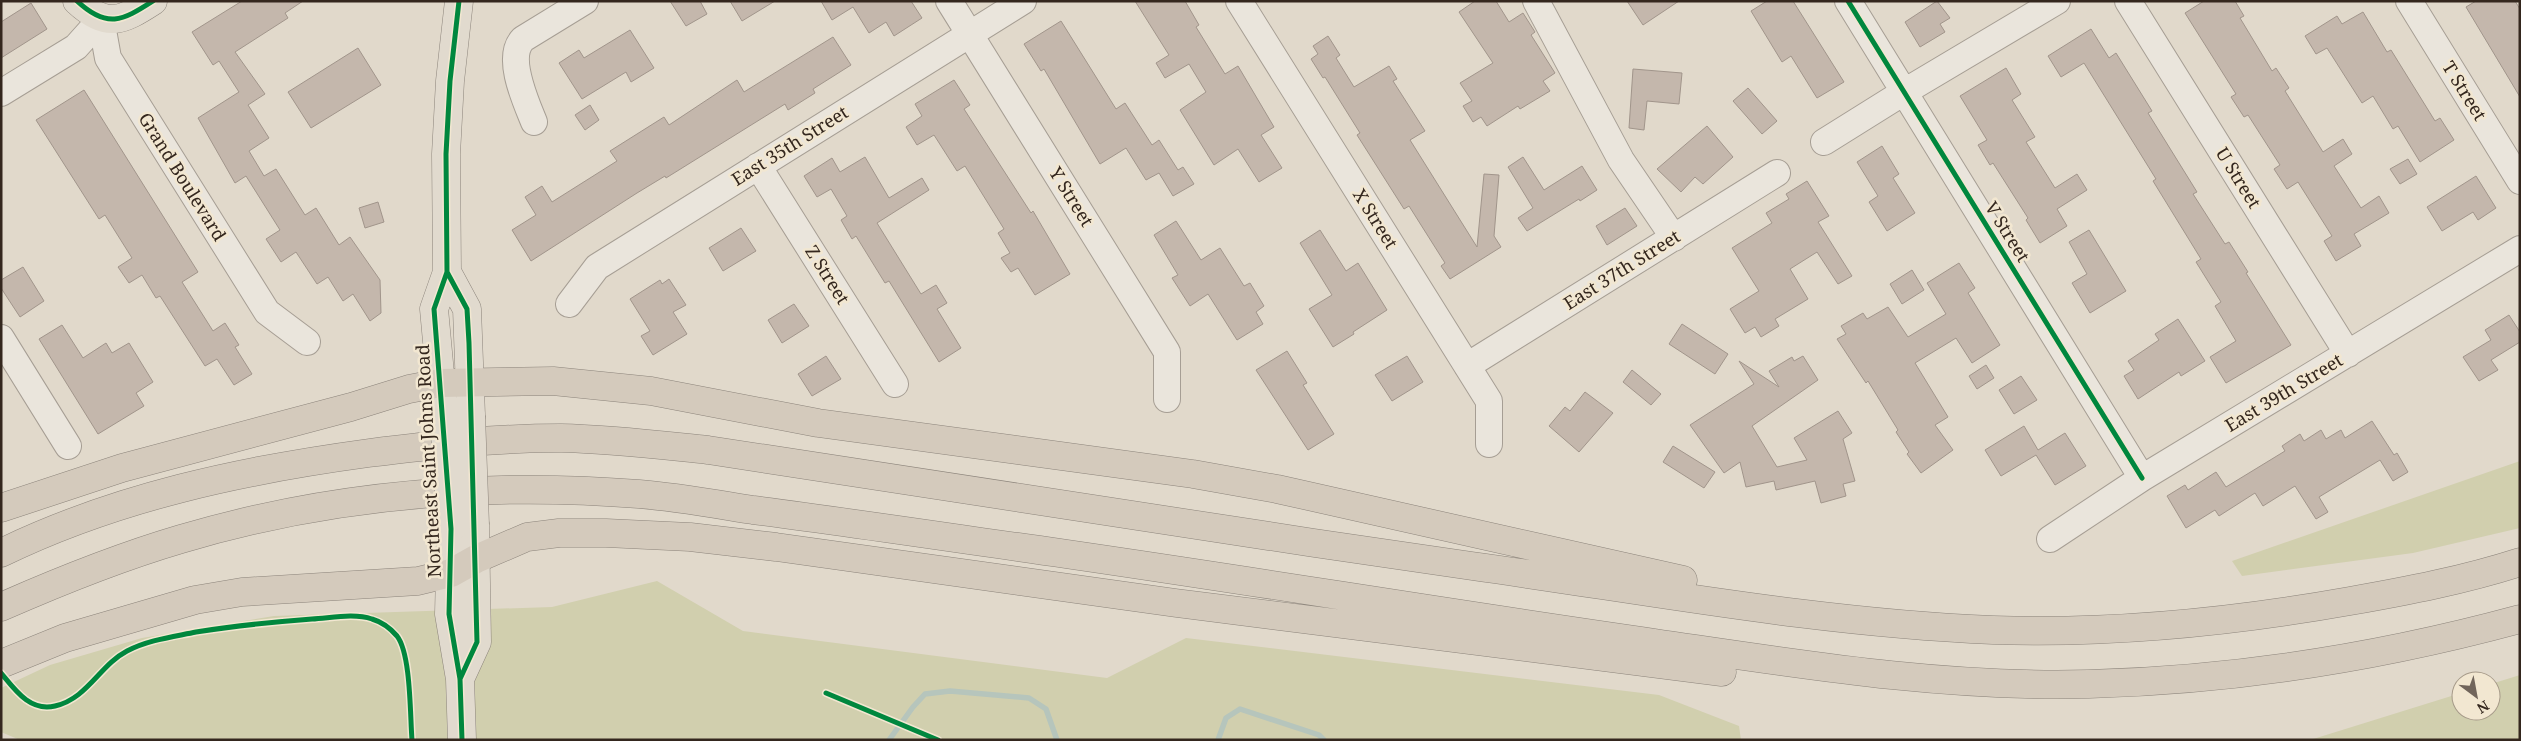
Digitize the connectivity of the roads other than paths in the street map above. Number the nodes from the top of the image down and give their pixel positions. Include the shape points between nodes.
1 (77, 1) edge
2 (153, 1) edge
3 (459, 1) edge
4 (584, 1) edge
5 (949, 1) edge
6 (1023, 1) edge
7 (1239, 1) edge
8 (1536, 1) edge
9 (1848, 1) edge
10 (2057, 1) edge
11 (2128, 1) edge
12 (2409, 1) edge
13 (101, 19) junction
14 (970, 34) junction
15 (1904, 92) junction
16 (1, 93) edge
17 (534, 122) dead end
18 (1824, 142) dead end
19 (758, 166) junction
20 (1777, 174) dead end
21 (2520, 181) edge
22 (1674, 238) junction
23 (2520, 249) edge
24 (447, 272) junction
25 (569, 304) dead end
26 (1, 338) edge
27 (307, 342) dead end
28 (2348, 354) junction
29 (1467, 366) junction
30 (470, 382) junction
31 (440, 383) junction
32 (895, 384) dead end
33 (1167, 399) dead end
34 (1490, 444) dead end
35 (68, 446) dead end
36 (2142, 478) junction
37 (1, 508) edge
38 (463, 527) junction
39 (2050, 538) dead end
40 (2520, 551) edge
41 (1, 552) edge
42 (476, 558) junction
43 (2520, 562) edge
44 (451, 573) junction
45 (2424, 588) junction
46 (1, 607) edge
47 (2520, 617) edge
48 (1862, 619) junction
49 (1, 664) edge
50 (460, 679) junction
51 (1995, 683) junction
52 (462, 740) edge

1 - 13 main road
2 - 13 main road via 125,18
3 - 24 main road, Northeast Saint Johns Road via 446,154
4 - 17 street via 523,39 518,46 518,77
5 - 14 street, Y Street
6 - 14 street, East 35th Street
7 - 29 street, X Street
8 - 22 street via 1621,160
9 - 15 street, V Street
10 - 15 street
11 - 28 street, U Street
12 - 21 street, T Street
13 - 16 street via 76,47
13 - 27 street, Grand Boulevard via 108,58 268,312
14 - 19 street, East 35th Street
14 - 33 street, Y Street via 1167,352
15 - 18 street
15 - 36 street, V Street
19 - 25 street, East 35th Street via 597,267
19 - 32 street, Z Street
20 - 22 street, East 37th Street
22 - 29 street, East 37th Street
23 - 28 street, East 39th Street
24 - 30 main road, Northeast Saint Johns Road via 467,308
24 - 31 main road, Northeast Saint Johns Road via 434,310
26 - 35 street
28 - 36 street, East 39th Street
29 - 34 street, X Street via 1489,400
30 - 31 highway
30 - 38 main road, Northeast Saint Johns Road, bridge via 471,416
30 - 48 highway via 553,381 652,391 818,423 1193,474 1286,491
31 - 37 highway via 170,454
31 - 38 main road, Northeast Saint Johns Road, bridge
36 - 39 street, East 39th Street
38 - 42 main road, Northeast Saint Johns Road
38 - 44 main road, Northeast Saint Johns Road
40 - 45 highway
41 - 48 highway via 104,512 232,475 308,461 463,441 562,438 708,450 1178,524 1814,615
42 - 44 highway
42 - 50 main road, Northeast Saint Johns Road via 477,642
42 - 51 highway via 527,538 548,534 690,537 1196,606 1848,688
43 - 45 highway
44 - 49 highway via 418,580 242,592 195,600 65,638
44 - 50 main road, Northeast Saint Johns Road via 449,614
45 - 48 highway via 2230,620 2160,626 1997,630
46 - 51 highway via 124,557 288,512 442,492 538,489 643,494 1185,570 1743,656 1856,671
47 - 51 highway via 2360,656 2243,672 2086,684
50 - 52 main road, Northeast Saint Johns Road

